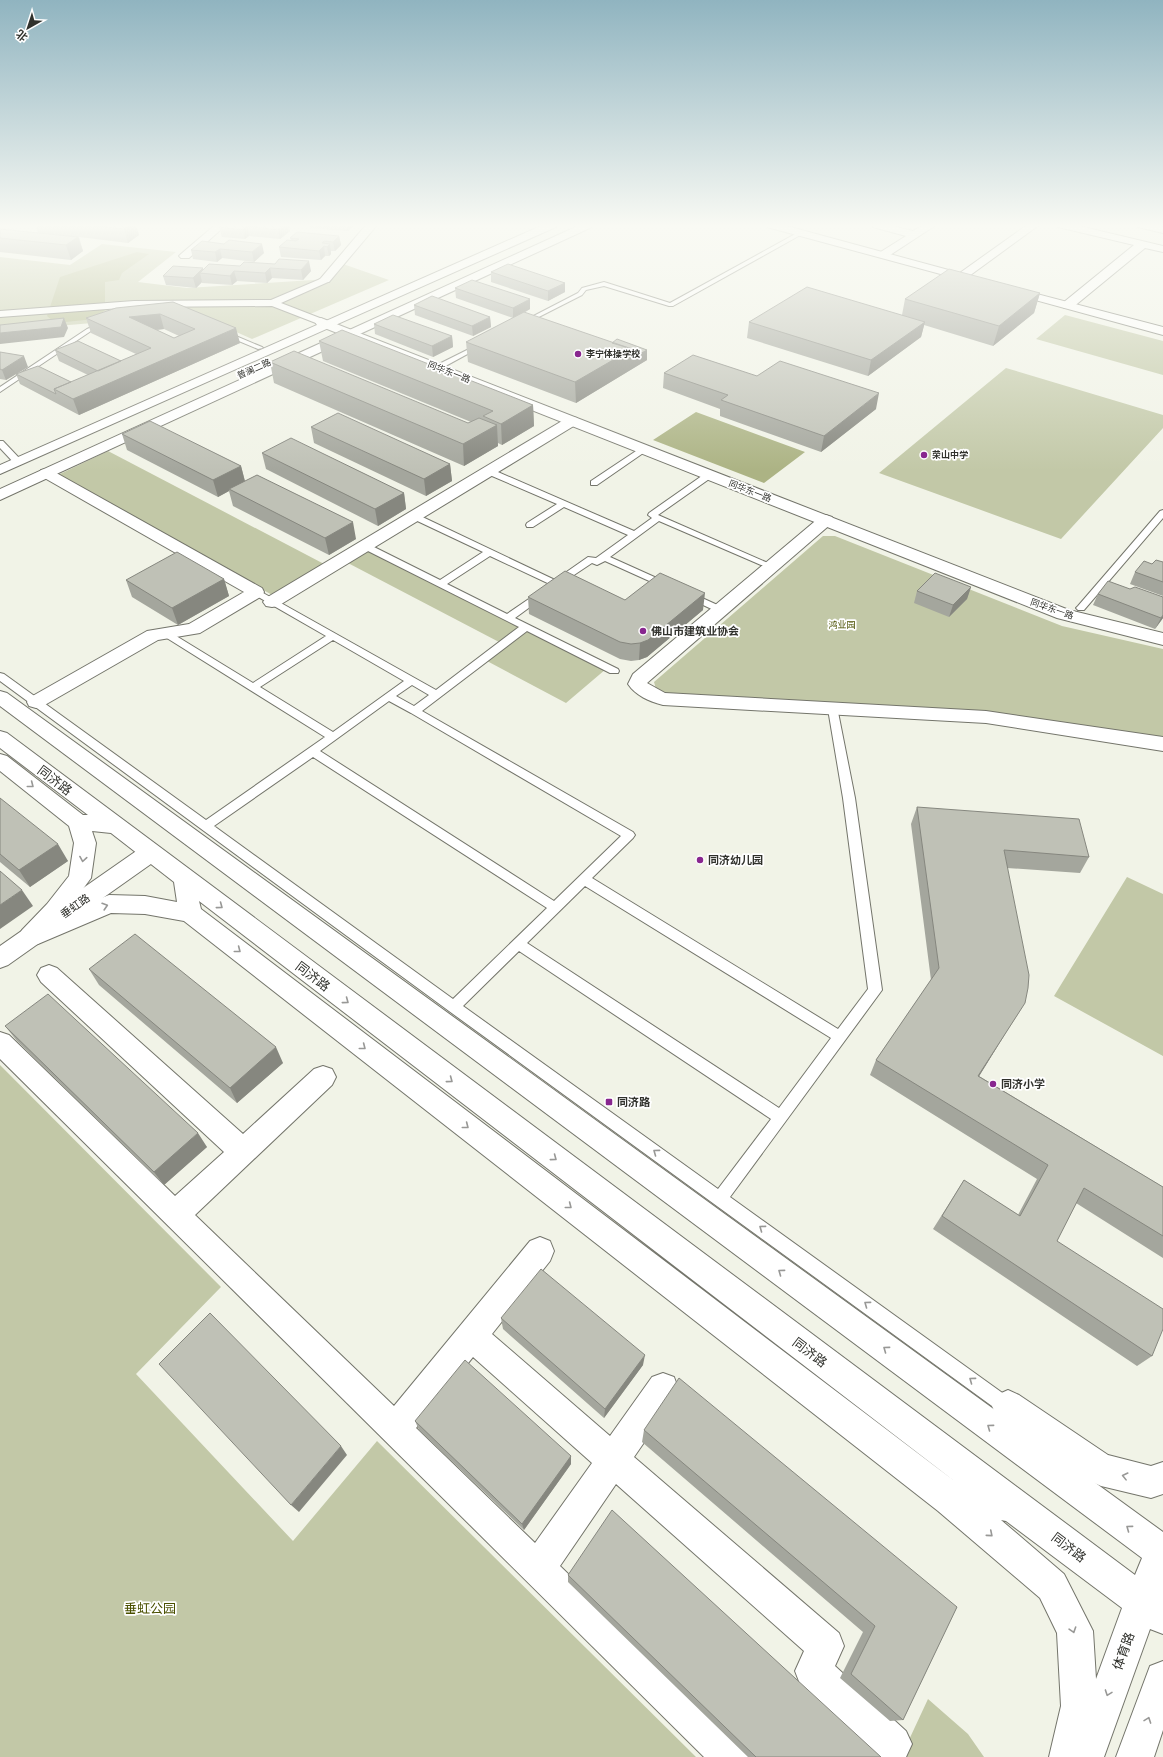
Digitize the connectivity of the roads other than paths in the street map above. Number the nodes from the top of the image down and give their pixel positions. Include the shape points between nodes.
1 (90, 307) edge
2 (284, 307) edge
3 (375, 307) edge
4 (378, 307) edge
5 (382, 307) edge
6 (385, 307) edge
7 (554, 307) edge
8 (1075, 307) edge
9 (0, 314) edge
10 (109, 323) edge
11 (519, 325) edge
12 (335, 327) junction
13 (217, 329) edge
14 (1163, 331) edge
15 (485, 343) edge
16 (260, 348) junction
17 (437, 367) junction
18 (0, 390) edge
19 (572, 421) junction
20 (0, 443) edge
21 (645, 449) junction
22 (15, 459) junction
23 (0, 461) edge
24 (0, 470) edge
25 (488, 471) junction
26 (46, 473) junction
27 (709, 474) junction
28 (594, 483) dead end
29 (0, 484) edge
30 (0, 495) edge
31 (563, 504) junction
32 (1163, 513) edge
33 (414, 516) junction
34 (658, 518) junction
35 (826, 520) junction
36 (530, 525) dead end
37 (635, 535) junction
38 (365, 546) junction
39 (490, 552) junction
40 (604, 557) junction
41 (764, 563) dead end
42 (441, 584) junction
43 (556, 584) junction
44 (256, 592) junction
45 (272, 602) junction
46 (1081, 608) dead end
47 (721, 610) junction
48 (508, 618) junction
49 (526, 627) junction
50 (165, 633) junction
51 (332, 636) junction
52 (1163, 638) edge
53 (614, 671) dead end
54 (0, 676) edge
55 (411, 681) junction
56 (252, 688) junction
57 (436, 695) junction
58 (0, 696) edge
59 (389, 696) junction
60 (36, 702) junction
61 (833, 709) junction
62 (415, 711) junction
63 (333, 737) junction
64 (0, 738) edge
65 (1163, 744) edge
66 (312, 751) junction
67 (0, 761) edge
68 (159, 791) junction
69 (131, 793) junction
70 (78, 822) junction
71 (206, 826) junction
72 (115, 827) junction
73 (150, 853) junction
74 (217, 857) junction
75 (251, 858) junction
76 (185, 879) junction
77 (584, 879) junction
78 (554, 907) junction
79 (190, 913) junction
80 (30, 937) junction
81 (518, 944) junction
82 (0, 958) edge
83 (49, 975) dead end
84 (454, 1007) junction
85 (840, 1037) junction
86 (8, 1040) edge
87 (323, 1077) dead end
88 (780, 1117) junction
89 (244, 1152) junction
90 (720, 1198) junction
91 (176, 1214) junction
92 (540, 1251) dead end
93 (471, 1336) junction
94 (663, 1388) dead end
95 (1008, 1406) junction
96 (395, 1429) junction
97 (1027, 1453) junction
98 (613, 1460) junction
99 (1163, 1478) edge
100 (950, 1499) junction
101 (1012, 1505) junction
102 (1162, 1550) edge
103 (538, 1568) junction
104 (1152, 1609) edge
105 (1163, 1679) edge
106 (894, 1742) edge
107 (731, 1757) edge
108 (1068, 1757) edge
109 (1085, 1757) edge
110 (1135, 1757) edge

1 - 9 street
2 - 12 street
3 - 12 main road
4 - 12 main road, 普澜二路
5 - 12 main road, 普澜二路
6 - 12 main road
7 - 11 lane
8 - 14 main road
10 - 18 lane via 89,330
12 - 16 main road
12 - 17 main road, 同华东一路
12 - 22 main road, 普澜二路
12 - 26 main road
12 - 29 main road, 普澜二路
13 - 16 lane
15 - 17 lane
16 - 22 main road
17 - 19 main road, 同华东一路
19 - 21 main road, 同华东一路
19 - 25 main road
20 - 22 lane
21 - 27 main road, 同华东一路
21 - 28 lane
22 - 23 main road
22 - 24 main road, 普澜二路
25 - 31 lane
25 - 33 main road
26 - 30 main road
26 - 44 main road
27 - 34 lane via 652,515
27 - 35 main road, 同华东一路
31 - 36 lane
31 - 37 lane
32 - 46 lane
33 - 38 main road
33 - 39 lane
34 - 37 lane
34 - 41 lane
35 - 47 main road
35 - 52 main road, 同华东一路 via 1063,614
37 - 40 lane
38 - 42 lane
38 - 45 main road
39 - 42 lane
39 - 43 lane
40 - 43 lane via 597,562 591,559
40 - 47 lane
42 - 48 lane
43 - 48 lane
44 - 45 lane
44 - 50 main road via 194,629
45 - 51 lane
47 - 61 main road via 640,678 637,684 640,688 664,699
48 - 49 lane
49 - 53 lane
49 - 57 lane
50 - 56 lane
50 - 60 main road via 153,635
51 - 55 lane
51 - 56 lane
54 - 60 lane
55 - 57 lane
55 - 59 lane
56 - 63 lane
57 - 62 lane
58 - 69 main road
59 - 62 lane
59 - 63 lane
60 - 68 lane
61 - 65 main road via 986,717
61 - 85 lane via 849,798 875,990
62 - 77 lane via 629,835
63 - 66 lane
64 - 72 main road, 同济路
66 - 71 lane
66 - 78 lane
67 -> 70 main road
68 - 69 lane
68 - 71 lane
69 - 74 main road
70 - 72 main road
70 -> 80 main road via 85,843 80,878
71 - 75 lane
72 - 73 main road, 同济路
73 - 76 main road, 同济路
73 - 80 main road, 垂虹路
74 - 75 lane
97 -> 74 main road
75 - 84 lane
76 - 79 main road
76 -> 101 main road, 同济路
77 - 78 lane
77 - 85 lane
78 - 81 lane
80 -> 79 main road via 109,904 145,905
79 -> 100 main road
80 - 82 main road, 垂虹路
81 - 84 lane
81 - 88 lane
83 - 89 main road via 60,1000
90 -> 84 lane
85 - 88 lane
86 - 91 main road
87 - 89 main road
88 - 90 lane
89 - 91 main road
95 -> 90 lane
91 - 96 main road
92 - 93 main road
93 - 96 main road
93 - 98 main road
94 - 98 main road
95 - 97 lane
99 -> 95 main road via 1151,1482 1101,1470
96 - 103 main road
102 -> 97 main road
98 - 103 main road
98 - 106 main road via 826,1646 813,1671
100 - 101 main road
100 -> 108 main road via 1052,1586 1075,1631 1079,1706
101 - 104 main road, 同济路
102 - 104 main road, 体育路
103 - 107 main road
104 -> 109 main road, 体育路
110 -> 105 main road

